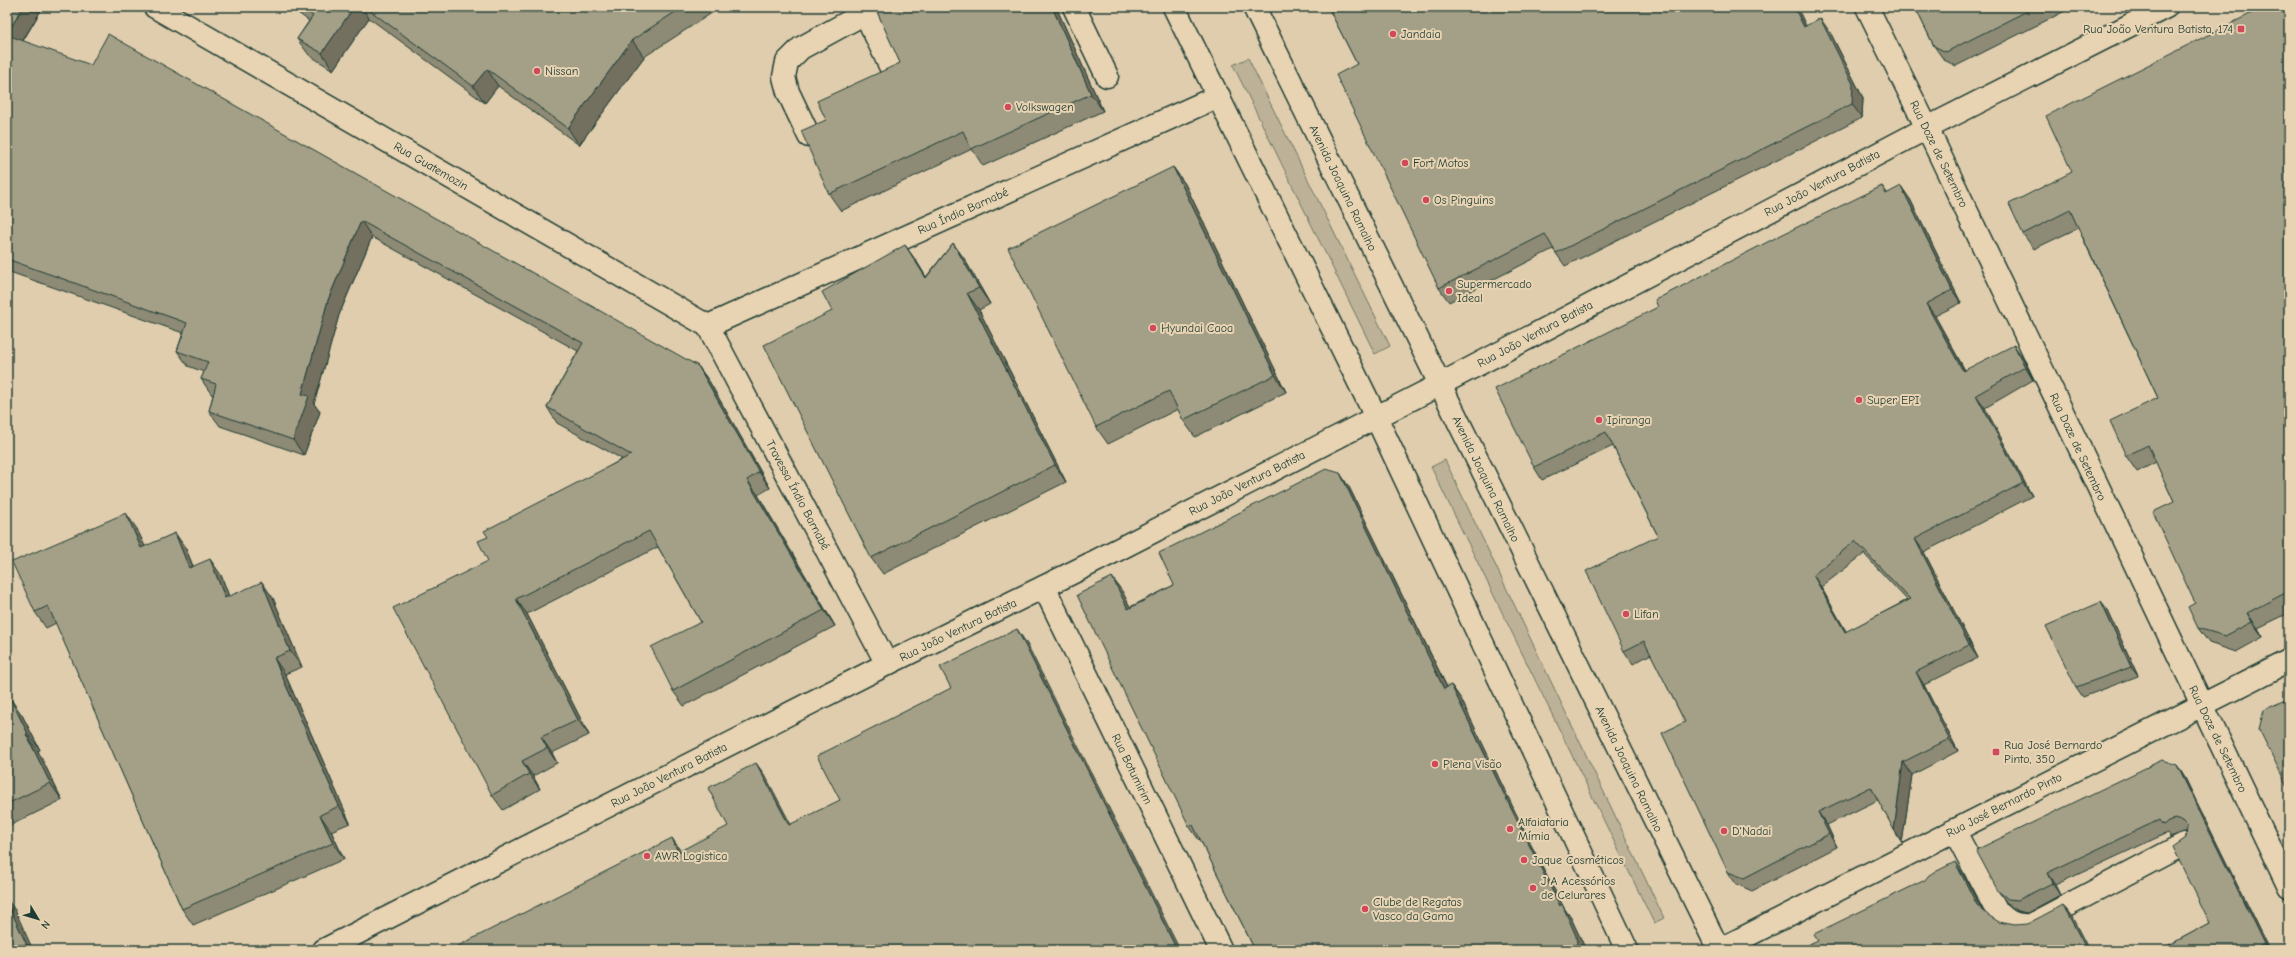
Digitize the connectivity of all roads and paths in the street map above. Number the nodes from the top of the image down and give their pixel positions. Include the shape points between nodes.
1 (155, 7) edge
2 (1074, 7) edge
3 (1174, 7) edge
4 (1254, 7) edge
5 (1867, 7) edge
6 (2166, 7) edge
7 (865, 10) edge
8 (891, 68) edge
9 (1108, 76) dead end
10 (1219, 96) junction
11 (1927, 128) junction
12 (809, 136) edge
13 (708, 326) junction
14 (1439, 385) junction
15 (1376, 417) junction
16 (1044, 587) junction
17 (2289, 661) edge
18 (888, 664) junction
19 (2201, 705) junction
20 (1954, 830) junction
21 (2184, 844) edge
22 (2289, 887) edge
23 (324, 950) edge
24 (1221, 950) edge
25 (1627, 950) edge
26 (1719, 950) edge

1 - 13 street, Rua Guatemozin
2 - 9 street
3 - 10 street
4 - 14 street, Avenida Joaquina Ramalho
5 - 11 street, Rua Doze de Setembro
6 - 11 street, Rua João Ventura Batista
7 - 8 street
7 - 12 street via 801,48 787,62 784,77 788,92
10 - 13 street, Rua Índio Barnabé
10 - 15 street
11 - 14 street, Rua João Ventura Batista
11 - 19 street, Rua Doze de Setembro
13 - 18 street, Travessa Índio Barnabé
14 - 15 street, Rua João Ventura Batista
14 - 26 street, Avenida Joaquina Ramalho
15 - 16 street, Rua João Ventura Batista
15 - 25 street
16 - 18 street, Rua João Ventura Batista
16 - 24 street, Rua Botumirim
17 - 19 street, Rua José Bernardo Pinto
18 - 23 street, Rua João Ventura Batista
19 - 20 street, Rua José Bernardo Pinto
19 - 22 street, Rua Doze de Setembro
20 - 21 street via 1997,911 2006,920 2018,926 2030,926
20 - 26 street, Rua José Bernardo Pinto

